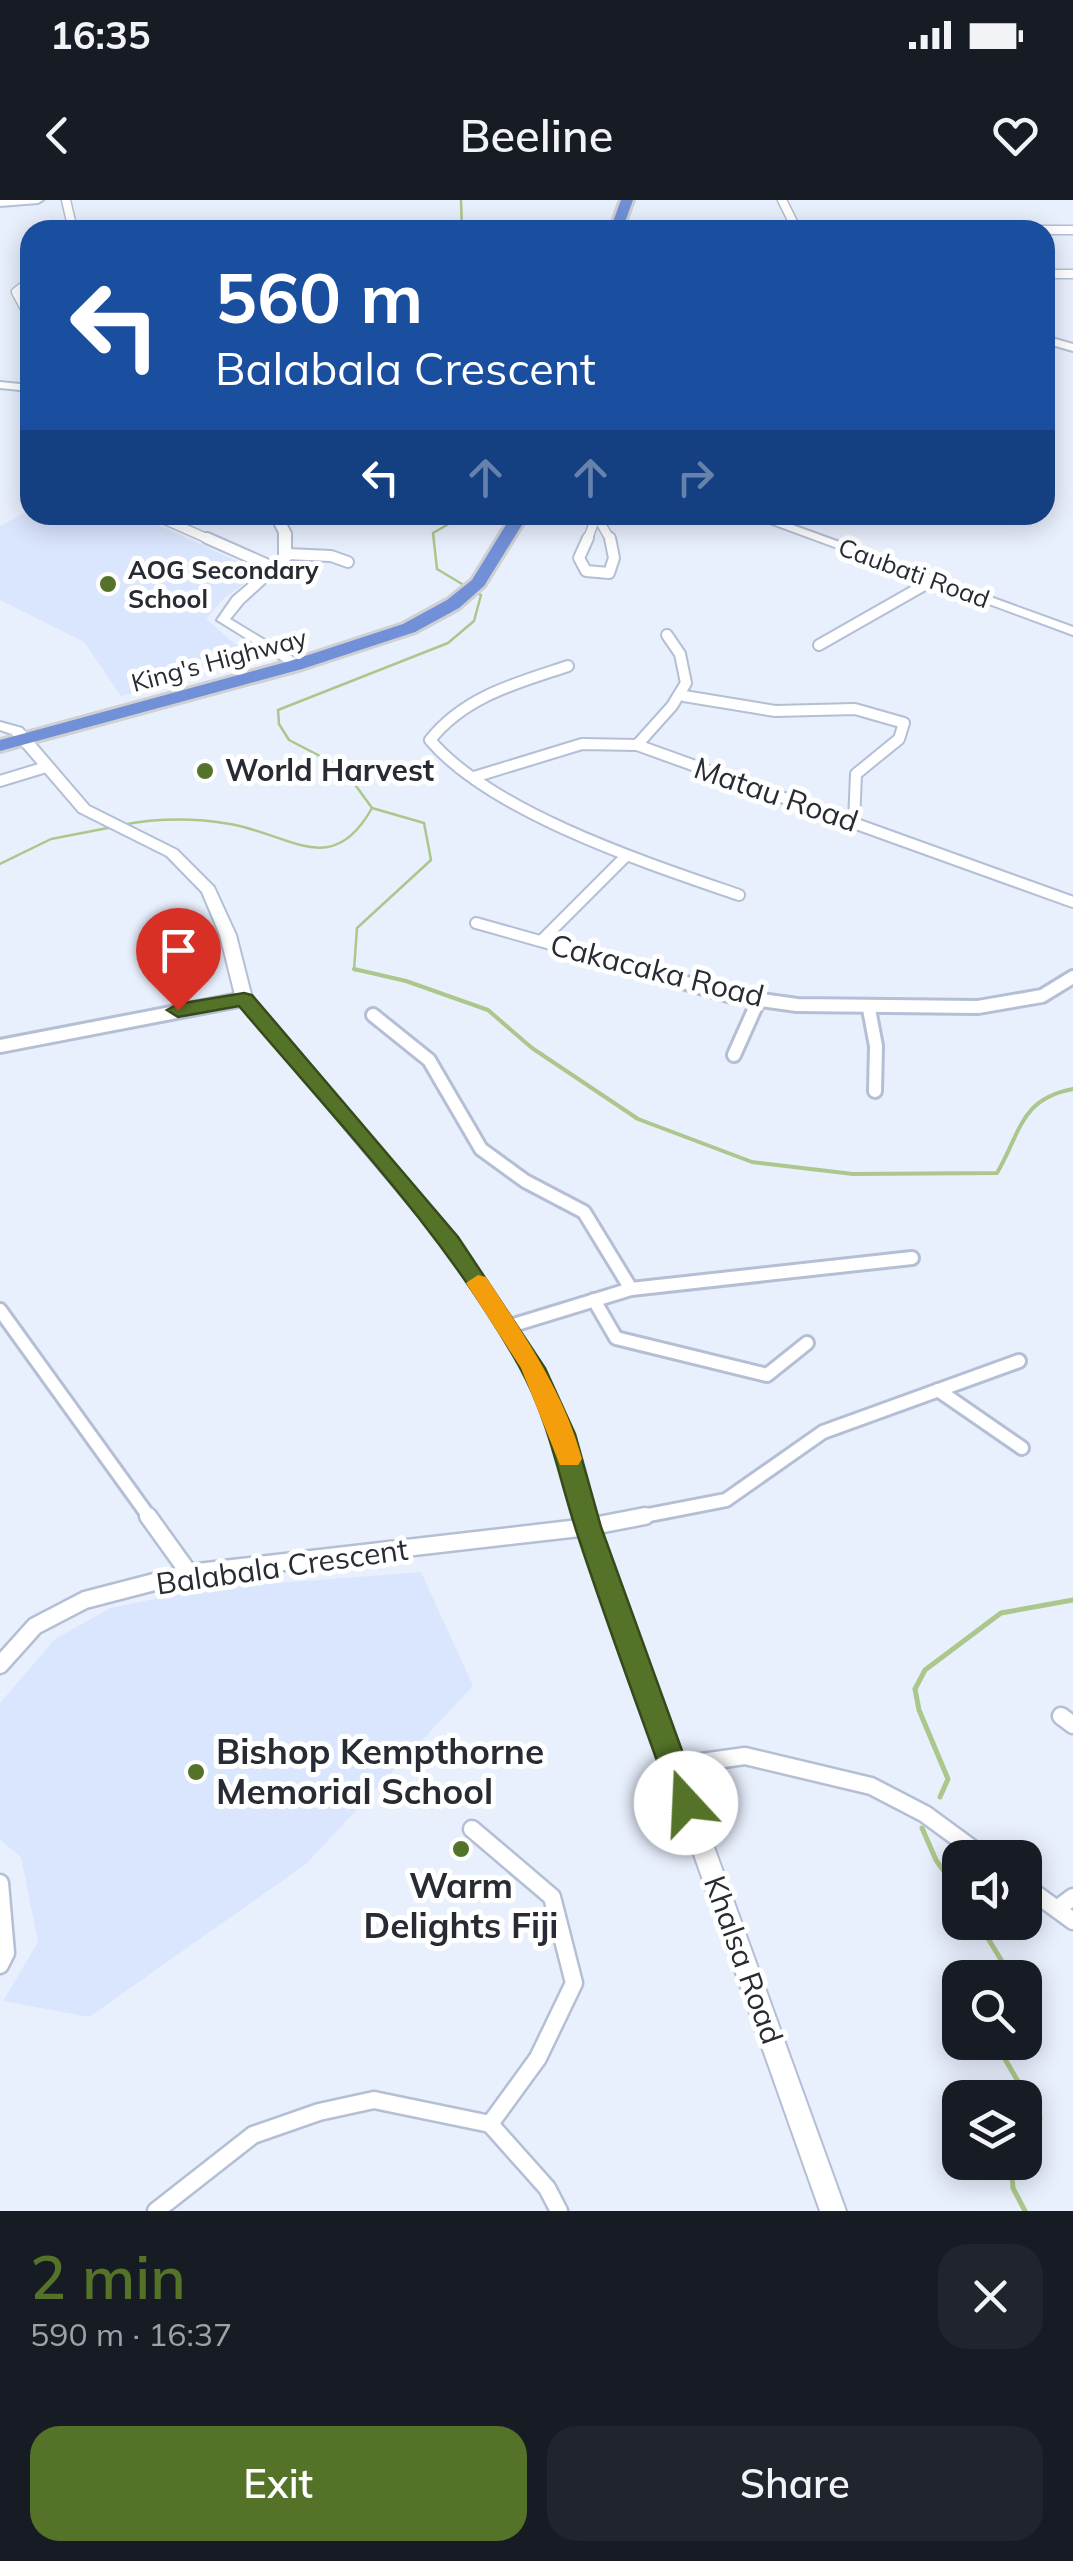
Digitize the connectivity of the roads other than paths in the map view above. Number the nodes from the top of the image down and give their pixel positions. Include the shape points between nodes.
1 (38, 200) edge
2 (0, 203) edge
3 (0, 285) edge
4 (20, 286) joint
5 (20, 299) edge
6 (177, 525) edge
7 (281, 525) edge
8 (501, 525) edge
9 (513, 525) edge
10 (591, 525) edge
11 (605, 525) edge
12 (782, 525) edge
13 (287, 554) junction
14 (348, 562) dead end
15 (277, 569) junction
16 (934, 580) junction
17 (469, 586) junction
18 (1073, 631) edge
19 (666, 634) dead end
20 (819, 644) dead end
21 (292, 662) junction
22 (568, 666) dead end
23 (684, 696) junction
24 (10, 733) edge
25 (0, 746) edge
26 (637, 746) junction
27 (46, 767) junction
28 (474, 777) junction
29 (0, 781) edge
30 (854, 822) junction
31 (626, 856) junction
32 (739, 895) dead end
33 (1073, 902) edge
34 (476, 923) dead end
35 (540, 941) junction
36 (1073, 977) edge
37 (244, 999) junction
38 (759, 1000) junction
39 (869, 1008) junction
40 (373, 1015) dead end
41 (0, 1046) edge
42 (734, 1055) dead end
43 (875, 1090) dead end
44 (912, 1258) dead end
45 (632, 1289) junction
46 (594, 1300) junction
47 (0, 1310) edge
48 (507, 1327) junction
49 (807, 1343) dead end
50 (1019, 1361) dead end
51 (938, 1390) junction
52 (1022, 1448) dead end
53 (588, 1527) junction
54 (189, 1573) junction
55 (0, 1665) edge
56 (673, 1766) junction
57 (472, 1829) dead end
58 (960, 1840) edge
59 (0, 1883) edge
60 (1073, 1896) edge
61 (1042, 1898) edge
62 (1057, 1909) junction
63 (1073, 1921) edge
64 (0, 1965) edge
65 (490, 2124) junction
66 (156, 2211) edge
67 (559, 2211) edge
68 (833, 2211) edge

1 - 2 main road
3 - 4 street
4 - 5 street
6 - 15 street
7 - 13 main road
8 - 17 highway, King's Highway
9 - 17 highway, King's Highway
10 - 11 street via 580,558 586,571 609,572 616,558
12 - 16 main road, Caubati Road
13 - 14 street
13 - 15 main road
15 - 21 main road via 223,620
16 - 18 main road, Caubati Road
16 - 20 street
17 - 21 highway, King's Highway via 409,628
19 - 23 street via 682,654
21 - 24 highway, King's Highway
22 - 28 street via 480,698 438,726 430,740 434,748
23 - 26 street
23 - 30 street via 775,711 854,709 904,723 897,742 870,755 854,777
24 - 25 highway, King's Highway
24 - 27 main road, Khalsa Road
26 - 28 street, Matau Road via 582,744
26 - 30 street, Matau Road
27 - 29 street
27 - 37 main road, Khalsa Road via 84,809 172,853 208,890 228,934
28 - 31 street
30 - 33 street, Matau Road
31 - 32 street
31 - 35 street
34 - 35 street, Cakacaka Road
35 - 38 street, Cakacaka Road
36 - 39 street, Cakacaka Road via 1042,996 978,1008
37 - 41 street
37 - 48 main road, Khalsa Road via 450,1242
38 - 39 street, Cakacaka Road
38 - 42 street
39 - 43 street
40 - 45 street via 429,1060 481,1149 584,1212
44 - 45 street
45 - 46 street
46 - 48 street
46 - 49 street via 616,1338 767,1375
47 - 54 street
48 - 53 main road, Khalsa Road via 563,1434
50 - 51 street, Balabala Crescent
51 - 52 street
51 - 53 street, Balabala Crescent via 822,1432 726,1500
53 - 54 street, Balabala Crescent
53 - 56 main road, Khalsa Road
54 - 55 street, Balabala Crescent via 85,1600 35,1626
56 - 58 street via 745,1756 871,1786
56 - 68 main road, Khalsa Road
57 - 65 street via 552,1897 574,1983 538,2058
59 - 64 street via 6,1952
60 - 62 street
61 - 62 street
62 - 63 street
65 - 66 street via 374,2100 320,2112 253,2135
65 - 67 street

